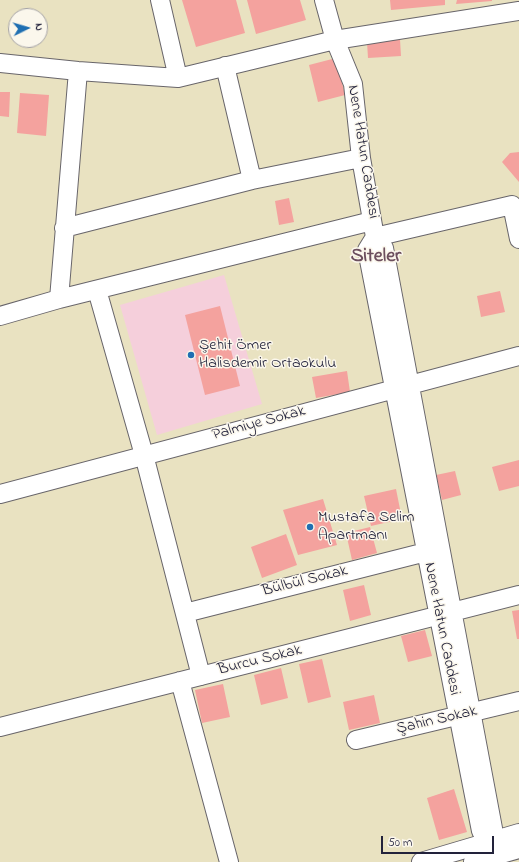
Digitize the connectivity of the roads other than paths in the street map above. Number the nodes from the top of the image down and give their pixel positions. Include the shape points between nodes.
1 (160, 0) edge
2 (324, 0) edge
3 (519, 11) edge
4 (335, 40) junction
5 (0, 63) edge
6 (225, 66) junction
7 (78, 71) junction
8 (178, 78) junction
9 (361, 158) junction
10 (252, 180) junction
11 (64, 228) junction
12 (374, 229) junction
13 (519, 239) edge
14 (97, 290) junction
15 (59, 299) junction
16 (0, 316) edge
17 (519, 356) edge
18 (402, 386) junction
19 (144, 455) junction
20 (0, 494) edge
21 (426, 552) junction
22 (519, 595) edge
23 (185, 613) junction
24 (446, 614) junction
25 (201, 676) junction
26 (180, 681) junction
27 (519, 701) edge
28 (465, 714) junction
29 (0, 727) edge
30 (356, 740) dead end
31 (519, 833) edge
32 (519, 849) edge
33 (487, 852) edge
34 (229, 862) edge
35 (421, 862) edge

1 - 8 street
2 - 4 street, Nene Hatun Caddesi
3 - 4 street
4 - 6 street
4 - 9 street, Nene Hatun Caddesi via 353,84
5 - 7 street
6 - 8 street
6 - 10 street
7 - 8 street
7 - 11 street
9 - 10 street
9 - 12 street, Nene Hatun Caddesi
10 - 11 street
11 - 15 street
12 - 13 street via 512,205
12 - 14 street
12 - 18 street, Nene Hatun Caddesi via 384,248
14 - 15 street
14 - 19 street
15 - 16 street
17 - 18 street, Palmiye Sokak
18 - 19 street, Palmiye Sokak
18 - 21 street, Nene Hatun Caddesi
18 - 24 street, Nene Hatun Caddesi
19 - 20 street, Palmiye Sokak
19 - 23 street
21 - 23 street, Bülbül Sokak
21 - 24 street, Nene Hatun Caddesi
22 - 24 street, Burcu Sokak
23 - 25 street
24 - 25 street, Burcu Sokak
24 - 28 street, Nene Hatun Caddesi
25 - 26 street, Burcu Sokak
26 - 29 street, Burcu Sokak
26 - 34 street
27 - 28 street, Şahin Sokak
28 - 30 street, Şahin Sokak
28 - 33 street, Nene Hatun Caddesi
31 - 33 street
32 - 33 street
33 - 35 street

